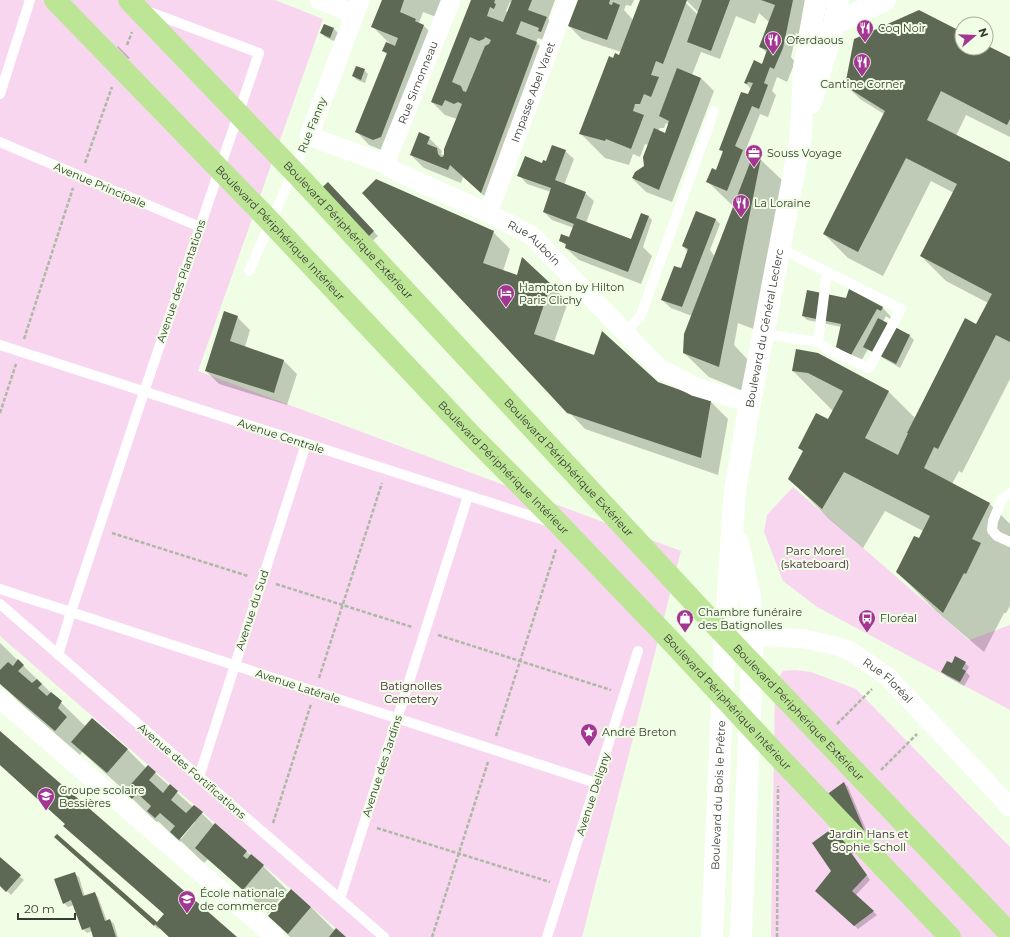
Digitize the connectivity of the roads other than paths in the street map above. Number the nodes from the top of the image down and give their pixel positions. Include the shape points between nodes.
1 (30, 0) edge
2 (55, 0) edge
3 (117, 0) edge
4 (319, 0) edge
5 (451, 0) edge
6 (567, 0) edge
7 (816, 0) edge
8 (838, 0) edge
9 (885, 0) edge
10 (135, 4) edge
11 (357, 7) edge
12 (834, 24) junction
13 (0, 94) edge
14 (714, 110) dead end
15 (309, 136) junction
16 (801, 136) junction
17 (0, 142) edge
18 (385, 164) junction
19 (488, 213) junction
20 (200, 227) junction
21 (780, 248) junction
22 (249, 271) dead end
23 (827, 272) junction
24 (626, 333) junction
25 (763, 334) junction
26 (818, 342) junction
27 (0, 345) edge
28 (144, 392) junction
29 (750, 403) junction
30 (306, 444) junction
31 (1010, 493) edge
32 (468, 496) junction
33 (734, 521) junction
34 (563, 526) road end
35 (1010, 542) edge
36 (0, 589) edge
37 (0, 604) edge
38 (71, 612) junction
39 (725, 635) junction
40 (753, 636) junction
41 (638, 651) dead end
42 (58, 655) junction
43 (235, 665) junction
44 (0, 699) edge
45 (397, 719) junction
46 (199, 777) junction
47 (596, 783) junction
48 (1010, 806) edge
49 (340, 899) junction
50 (1010, 934) edge
51 (275, 937) edge
52 (384, 937) edge
53 (548, 937) edge
54 (712, 937) edge
55 (741, 937) edge
56 (950, 937) edge

1 - 13 lane
2 - 56 highway, Boulevard Périphérique Intérieur via 671,641
3 - 10 lane, Avenue des Plantations
4 - 11 street
5 - 18 street, Rue Simonneau
6 - 19 street, Impasse Abel Varet
7 - 16 main road, Boulevard du Général Leclerc via 804,67
8 - 12 main road, Boulevard du Général Leclerc
9 - 12 main road
10 - 20 lane, Avenue des Plantations via 259,53
10 - 50 highway, Boulevard Périphérique Extérieur via 704,613
11 - 15 street, Rue Fanny
12 - 16 main road, Boulevard du Général Leclerc
14 - 24 lane via 641,315
15 - 18 street, Rue Auboin
15 - 22 lane, Rue Fanny
16 - 21 main road, Boulevard du Général Leclerc
17 - 20 lane, Avenue Principale
18 - 19 street, Rue Auboin via 395,171
19 - 24 street, Rue Auboin via 531,235
20 - 28 lane, Avenue des Plantations
21 - 23 lane
21 - 25 main road, Boulevard du Général Leclerc
23 - 26 lane
23 - 26 lane via 901,309 868,368
24 - 29 street, Rue Auboin via 659,368 696,387
25 - 26 lane
25 - 29 main road, Boulevard du Général Leclerc
27 - 28 lane, Avenue Centrale
28 - 30 lane, Avenue Centrale
28 - 38 lane, Avenue des Plantations
29 - 33 main road, Boulevard du Général Leclerc via 736,480
30 - 32 lane, Avenue Centrale
30 - 43 lane, Avenue du Sud
31 - 35 lane via 1002,499 992,530 997,536
32 - 34 lane, Avenue Centrale
32 - 45 lane, Avenue des Jardins
33 - 39 main road, Boulevard du Bois le Prêtre
33 - 40 main road via 750,597
36 - 38 lane, Avenue Latérale
37 - 42 lane, Avenue des Fortifications
38 - 42 lane, Avenue des Plantations
38 - 43 lane, Avenue Latérale
39 - 40 street, Rue Floréal
39 - 54 main road, Boulevard du Bois le Prêtre
40 - 48 street, Rue Floréal via 804,639 852,652 888,677
40 - 55 main road
41 - 47 lane, Avenue Deligny
42 - 46 lane, Avenue des Fortifications
43 - 45 lane, Avenue Latérale
43 - 46 lane, Avenue du Sud
44 - 51 street
45 - 47 lane, Avenue Latérale
45 - 49 lane, Avenue des Jardins
46 - 49 lane, Avenue des Fortifications
47 - 53 lane, Avenue Deligny
49 - 52 lane, Avenue des Fortifications

